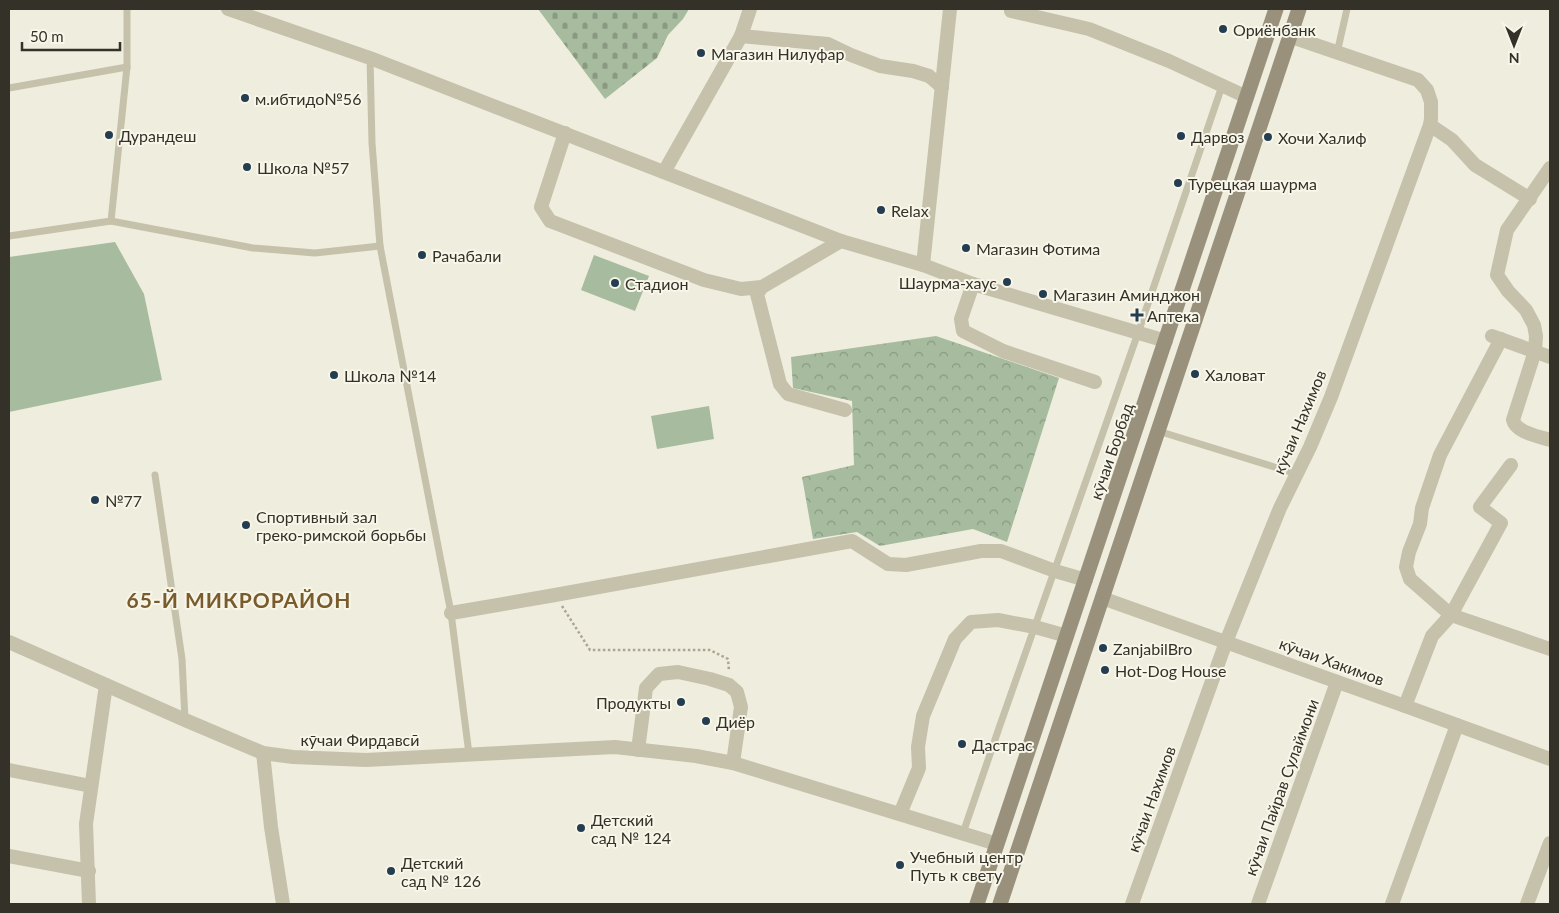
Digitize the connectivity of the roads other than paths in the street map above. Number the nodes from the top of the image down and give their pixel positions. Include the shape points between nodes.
1 (127, 9) edge
2 (228, 9) edge
3 (750, 9) edge
4 (950, 9) edge
5 (1276, 9) edge
6 (1299, 9) edge
7 (1347, 9) edge
8 (1011, 11) dead end
9 (740, 36) junction
10 (1289, 36) junction
11 (1337, 53) junction
12 (370, 58) junction
13 (128, 66) junction
14 (1222, 86) junction
15 (942, 87) junction
16 (9, 88) edge
17 (1247, 97) junction
18 (1430, 125) junction
19 (565, 134) junction
20 (1550, 168) edge
21 (664, 172) junction
22 (1530, 199) junction
23 (111, 221) junction
24 (9, 236) edge
25 (841, 241) junction
26 (380, 246) junction
27 (923, 265) junction
28 (973, 284) junction
29 (762, 287) junction
30 (1138, 333) junction
31 (1166, 341) junction
32 (1535, 351) junction
33 (1550, 357) edge
34 (1095, 382) dead end
35 (845, 410) dead end
36 (1158, 431) junction
37 (1550, 440) edge
38 (1510, 465) dead end
39 (1297, 474) junction
40 (155, 475) dead end
41 (1055, 571) junction
42 (1086, 580) junction
43 (1102, 598) junction
44 (451, 612) junction
45 (1451, 615) junction
46 (1036, 627) junction
47 (1067, 636) junction
48 (9, 642) edge
49 (1226, 642) junction
50 (1550, 649) edge
51 (1338, 682) junction
52 (106, 685) junction
53 (1405, 706) junction
54 (185, 720) junction
55 (1457, 725) junction
56 (638, 750) junction
57 (263, 753) junction
58 (469, 754) junction
59 (1550, 759) edge
60 (733, 763) junction
61 (9, 770) edge
62 (90, 786) junction
63 (900, 814) junction
64 (963, 833) junction
65 (1550, 843) edge
66 (997, 844) junction
67 (9, 856) edge
68 (89, 870) junction
69 (90, 904) edge
70 (283, 904) edge
71 (977, 904) edge
72 (1000, 904) edge
73 (1132, 904) edge
74 (1258, 904) edge
75 (1392, 904) edge
76 (1528, 904) edge

1 - 13 lane
2 - 12 street
3 - 9 street
4 - 15 street
5 - 17 main road, кӯчаи Борбад
6 - 10 main road
7 - 11 lane
8 - 14 street via 1089,29
9 - 15 street via 828,44 880,66 929,76
9 - 21 street
10 - 11 street, кӯчаи Нахимов
10 - 36 main road
11 - 18 street, кӯчаи Нахимов via 1418,80 1427,90 1431,102
12 - 19 street
12 - 26 lane
13 - 16 lane
13 - 23 lane
14 - 17 street
14 - 30 lane
15 - 27 street
17 - 31 main road, кӯчаи Борбад
18 - 22 street via 1452,140 1475,165
18 - 39 street, кӯчаи Нахимов via 1331,397
19 - 21 street
19 - 29 street via 541,207 550,221 704,280 741,289
20 - 22 street
21 - 25 street
22 - 32 street via 1507,230 1497,275 1534,325
23 - 24 lane
23 - 26 lane via 253,248 315,254
25 - 27 street
25 - 29 street
26 - 44 lane
27 - 28 street
28 - 30 street
28 - 34 street via 961,319 963,331 1003,351
29 - 35 street via 757,294 780,384 788,394
30 - 31 street
30 - 41 lane
31 - 42 main road, кӯчаи Борбад
32 - 33 street
32 - 37 street via 1514,424
32 - 45 street via 1496,337 1440,455 1422,508 1406,567 1410,579
36 - 39 lane
36 - 43 main road
38 - 45 street via 1480,507 1501,523
39 - 49 street, кӯчаи Нахимов
40 - 54 lane via 182,659
41 - 42 street
41 - 44 street via 994,550 906,565 888,564 852,541
41 - 46 lane
42 - 47 main road, кӯчаи Борбад
43 - 49 street, кӯчаи Хакимов
43 - 72 main road
44 - 58 lane
45 - 50 street
45 - 53 street via 1432,636
46 - 47 street
46 - 63 street via 998,620 971,622 955,639 923,716 918,748 919,768
46 - 64 lane
47 - 66 main road, кӯчаи Борбад
48 - 52 street, кӯчаи Фирдавсӣ
49 - 51 street, кӯчаи Хакимов
49 - 73 street, кӯчаи Нахимов
51 - 53 street, кӯчаи Хакимов
51 - 74 street, кӯчаи Пайрав Сулаймони
52 - 54 street, кӯчаи Фирдавсӣ
52 - 62 street
53 - 55 street, кӯчаи Хакимов
54 - 57 street, кӯчаи Фирдавсӣ
55 - 59 street, кӯчаи Хакимов
55 - 75 street
56 - 58 street, кӯчаи Фирдавсӣ via 615,747
56 - 60 street, кӯчаи Фирдавсӣ
56 - 60 street via 646,688 659,674 678,672 729,685 737,692 740,707
57 - 58 street, кӯчаи Фирдавсӣ via 293,758 366,760
57 - 70 street
60 - 63 street, кӯчаи Фирдавсӣ
61 - 62 street
62 - 68 street via 86,824
63 - 64 street, кӯчаи Фирдавсӣ
64 - 66 street, кӯчаи Фирдавсӣ
65 - 76 street
66 - 71 main road, кӯчаи Борбад
67 - 68 street
68 - 69 street

